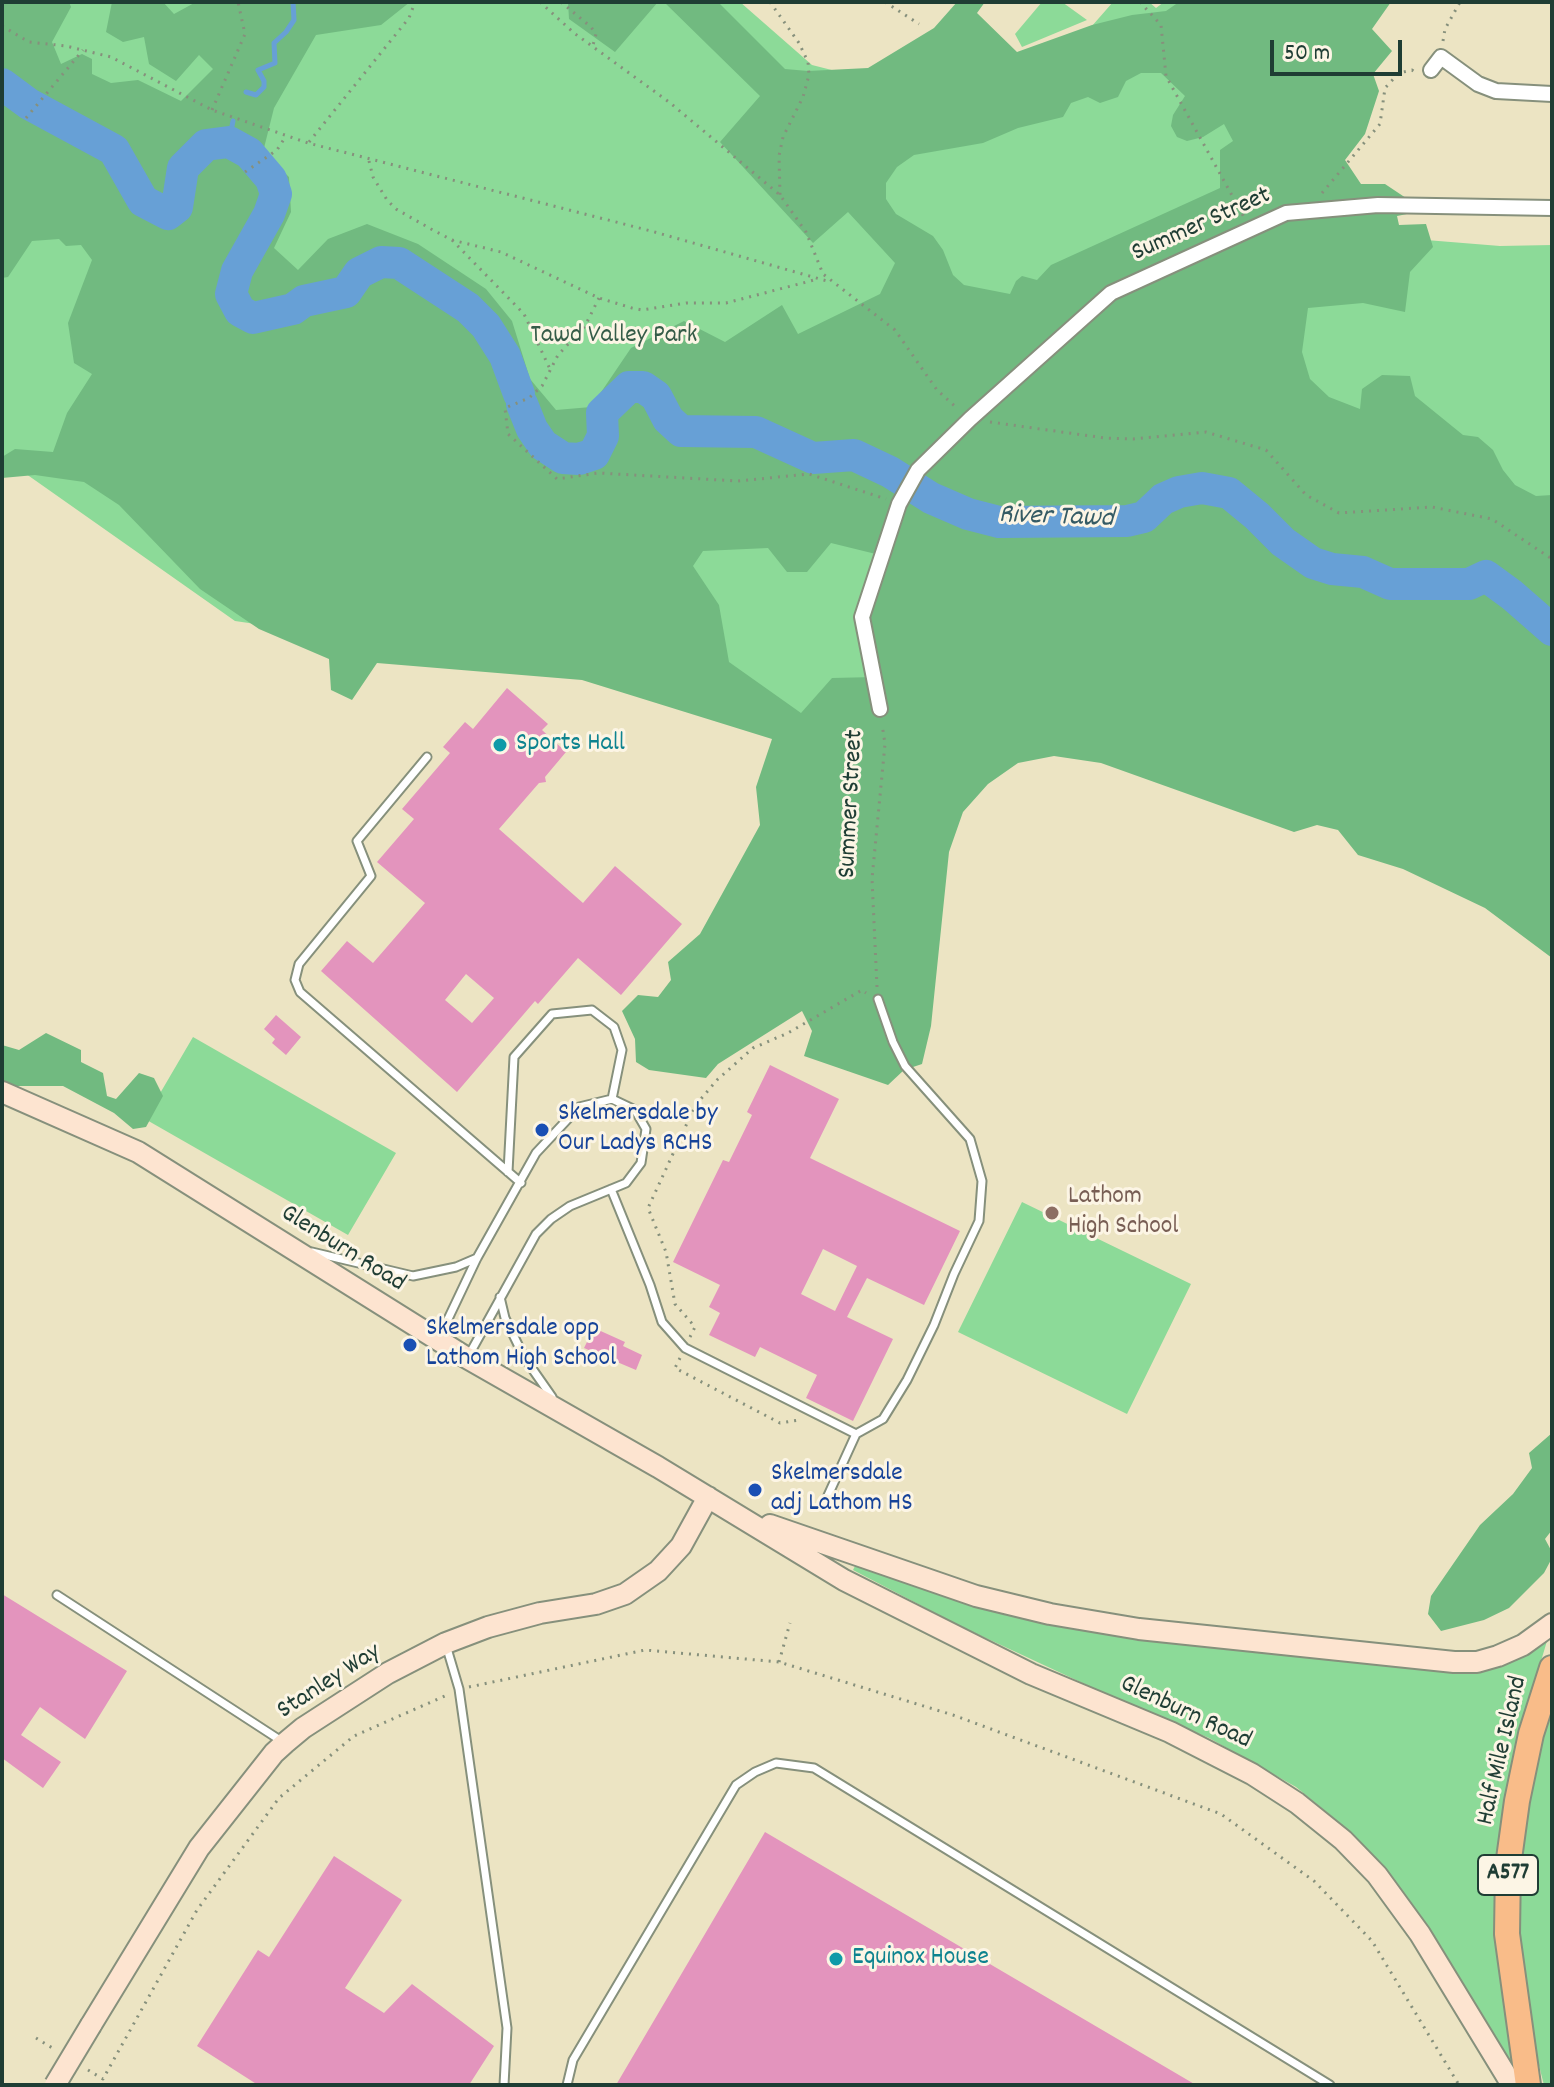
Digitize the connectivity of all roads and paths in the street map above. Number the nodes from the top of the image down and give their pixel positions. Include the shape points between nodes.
1 (238, 2) edge
2 (415, 2) edge
3 (540, 2) edge
4 (561, 2) edge
5 (770, 2) edge
6 (885, 2) edge
7 (1140, 2) edge
8 (1460, 2) edge
9 (919, 24) dead end
10 (2, 26) edge
11 (593, 45) junction
12 (83, 50) junction
13 (1441, 57) junction
14 (1431, 70) joint
15 (1552, 94) edge
16 (212, 110) junction
17 (26, 118) dead end
18 (286, 136) junction
19 (308, 143) junction
20 (369, 161) junction
21 (245, 172) dead end
22 (780, 195) junction
23 (1552, 208) edge
24 (1306, 212) junction
25 (1251, 230) junction
26 (452, 240) junction
27 (820, 279) junction
28 (831, 282) junction
29 (599, 298) junction
30 (550, 370) junction
31 (970, 419) junction
32 (899, 504) junction
33 (1552, 559) edge
34 (880, 709) joint
35 (427, 757) dead end
36 (878, 999) junction
37 (2, 1092) edge
38 (612, 1099) junction
39 (508, 1172) junction
40 (521, 1183) junction
41 (611, 1189) junction
42 (286, 1246) junction
43 (477, 1258) junction
44 (500, 1297) junction
45 (438, 1340) junction
46 (685, 1348) junction
47 (467, 1358) junction
48 (570, 1418) junction
49 (810, 1419) dead end
50 (856, 1434) junction
51 (708, 1497) junction
52 (825, 1502) dead end
53 (732, 1511) junction
54 (57, 1595) dead end
55 (790, 1623) dead end
56 (1552, 1624) edge
57 (446, 1643) junction
58 (779, 1662) junction
59 (1552, 1668) edge
60 (459, 1689) junction
61 (285, 1743) junction
62 (36, 2038) dead end
63 (63, 2054) dead end
64 (76, 2063) dead end
65 (103, 2079) junction
66 (55, 2085) edge
67 (105, 2085) edge
68 (504, 2085) edge
69 (567, 2085) edge
70 (1330, 2085) edge
71 (1459, 2085) edge
72 (1512, 2085) edge
73 (1528, 2085) edge

1 - 16 path via 245,34
2 - 19 path via 409,18
3 - 11 path
4 - 11 path via 591,27 596,34
5 - 22 path via 799,43 809,75 783,137
6 - 9 path
7 - 25 path via 1161,25 1166,76
8 - 13 path via 1445,29
10 - 12 path via 29,42
11 - 22 path
12 - 16 path via 127,65
12 - 17 path
13 - 14 street
13 - 15 street via 1496,91
14 - 24 path via 1424,79 1412,70 1399,73 1385,88 1380,124
16 - 18 path
18 - 19 path
18 - 21 path via 282,145
19 - 20 path
20 - 26 path via 373,177 396,209
20 - 27 path
22 - 28 path
23 - 24 street, Summer Street via 1378,205
24 - 25 street, Summer Street via 1286,213
25 - 31 street, Summer Street via 1111,293
26 - 29 path via 501,252
26 - 30 path via 524,314
27 - 28 path
27 - 29 path via 726,303 642,310
28 - 31 path via 895,330 937,390
29 - 30 path via 585,326
30 - 32 path via 529,398 505,408 508,434 557,479 598,473 738,481 809,474
31 - 32 street, Summer Street via 918,470
31 - 33 path via 1105,438 1206,432 1266,450 1306,495 1339,513 1432,507 1492,519
32 - 34 street, Summer Street via 862,617
34 - 36 path, Summer Street via 885,744 872,879
35 - 39 lane via 357,841 371,876 299,964 295,980 300,992
36 - 46 path via 862,990 753,1048 695,1106 648,1208 666,1252 675,1304 695,1327
36 - 50 lane via 905,1066 970,1139 982,1181 979,1221 907,1380 883,1419
37 - 42 street, Glenburn Road via 138,1152
38 - 39 lane via 622,1050 614,1027 592,1010 552,1014 514,1057
38 - 40 lane via 579,1107 536,1153
38 - 41 lane via 635,1110 646,1129 641,1163 626,1183
39 - 40 lane
40 - 43 lane
41 - 44 lane via 551,1219 536,1234
41 - 46 lane via 662,1322
42 - 43 lane via 413,1276
42 - 45 street, Glenburn Road
43 - 45 lane
44 - 47 lane
44 - 48 lane via 524,1357
45 - 47 street, Glenburn Road
46 - 49 path via 675,1368 780,1423
46 - 50 lane
47 - 48 street, Glenburn Road
48 - 51 street, Glenburn Road
50 - 52 lane
51 - 53 street, Glenburn Road
51 - 57 street, Stanley Way via 681,1546 658,1571 625,1594 488,1627
53 - 56 street, Glenburn Road via 976,1596 1139,1629 1477,1662 1523,1645
53 - 72 street, Glenburn Road via 844,1580 1031,1674 1170,1732 1297,1803 1377,1875 1420,1934
54 - 61 lane
55 - 58 path
57 - 60 lane
57 - 61 street, Stanley Way via 388,1673
58 - 60 path via 645,1650
58 - 71 path via 953,1715 1221,1814 1314,1881 1372,1941
59 - 73 main road, Half Mile Island / A577 via 1528,1748 1508,1866 1507,1934
60 - 65 path via 354,1736 279,1798 197,1910
60 - 68 lane via 507,2028
61 - 66 street, Stanley Way, bridge via 199,1848
62 - 63 path
64 - 65 path
65 - 67 path
69 - 70 lane via 573,2060 736,1785 776,1763 814,1768

